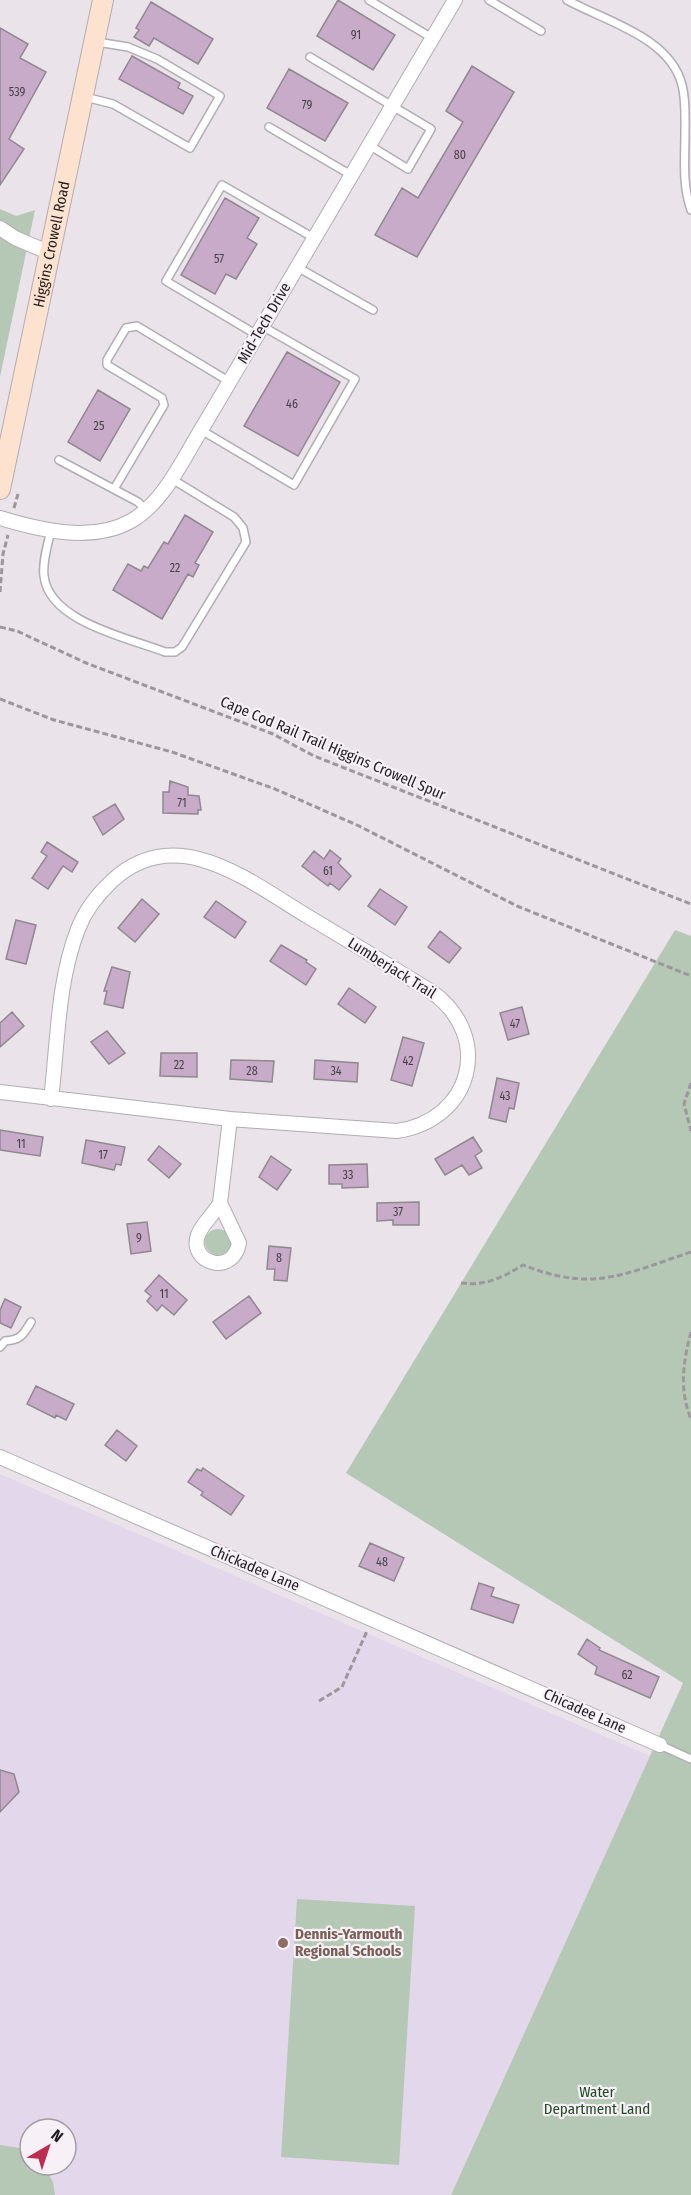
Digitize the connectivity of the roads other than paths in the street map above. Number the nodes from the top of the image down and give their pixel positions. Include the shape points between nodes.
1 (103, 0) edge
2 (369, 0) edge
3 (455, 0) edge
4 (489, 0) edge
5 (567, 0) edge
6 (541, 31) dead end
7 (432, 38) junction
8 (94, 42) junction
9 (310, 57) dead end
10 (82, 97) junction
11 (392, 106) junction
12 (269, 127) dead end
13 (369, 145) junction
14 (351, 175) junction
15 (691, 210) edge
16 (0, 228) edge
17 (314, 238) junction
18 (48, 252) junction
19 (297, 267) junction
20 (373, 310) dead end
21 (260, 331) junction
22 (230, 382) junction
23 (201, 430) junction
24 (59, 460) dead end
25 (171, 479) junction
26 (0, 489) edge
27 (114, 489) junction
28 (145, 508) junction
29 (0, 518) edge
30 (51, 530) junction
31 (0, 1081) edge
32 (0, 1092) edge
33 (20, 1094) junction
34 (51, 1099) junction
35 (230, 1119) junction
36 (220, 1203) dead end
37 (31, 1322) dead end
38 (0, 1347) edge
39 (0, 1457) edge
40 (510, 1678) joint
41 (660, 1745) joint
42 (691, 1759) edge

1 - 8 main road, Higgins Crowell Road
2 - 7 lane
3 - 7 street, Mid-Tech Drive
4 - 6 lane
5 - 15 lane via 652,43 677,72 685,110 684,173
7 - 11 street, Mid-Tech Drive
8 - 10 main road, Higgins Crowell Road
8 - 10 lane via 128,47 157,59 220,96 190,148 113,104
9 - 11 lane
10 - 18 main road, Higgins Crowell Road
11 - 13 street, Mid-Tech Drive
11 - 13 lane via 431,129 408,169
12 - 14 lane
13 - 14 street, Mid-Tech Drive
14 - 17 street, Mid-Tech Drive
16 - 18 street
17 - 19 street, Mid-Tech Drive
17 - 21 lane via 222,185 171,271 166,281
18 - 26 main road, Higgins Crowell Road
19 - 20 lane
19 - 21 street, Mid-Tech Drive
21 - 22 street, Mid-Tech Drive
21 - 23 lane via 355,380 294,485
22 - 23 street, Mid-Tech Drive
22 - 27 lane via 137,326 126,328 107,364 162,398 164,405
23 - 25 street, Mid-Tech Drive
24 - 27 lane
25 - 28 street, Mid-Tech Drive
25 - 30 lane via 234,517 243,528 246,542 182,648 175,652 165,652 73,617 60,606 47,589 44,574
27 - 28 lane
28 - 30 street, Mid-Tech Drive via 132,521 106,530
29 - 30 street, Mid-Tech Drive
31 - 33 street, Lumberjack Trail
32 - 33 street, Lumberjack Trail
33 - 34 street, Lumberjack Trail
34 - 35 street, Lumberjack Trail
34 - 35 street, Lumberjack Trail via 62,992 79,926 93,903 124,870 150,858 176,855 204,860 238,874 432,992 454,1011 466,1037 469,1062 462,1086 448,1107 421,1126 382,1131
35 - 36 street
37 - 38 lane via 22,1337 5,1341
39 - 40 street, Chickadee Lane
40 - 41 street, Chicadee Lane
41 - 42 lane

